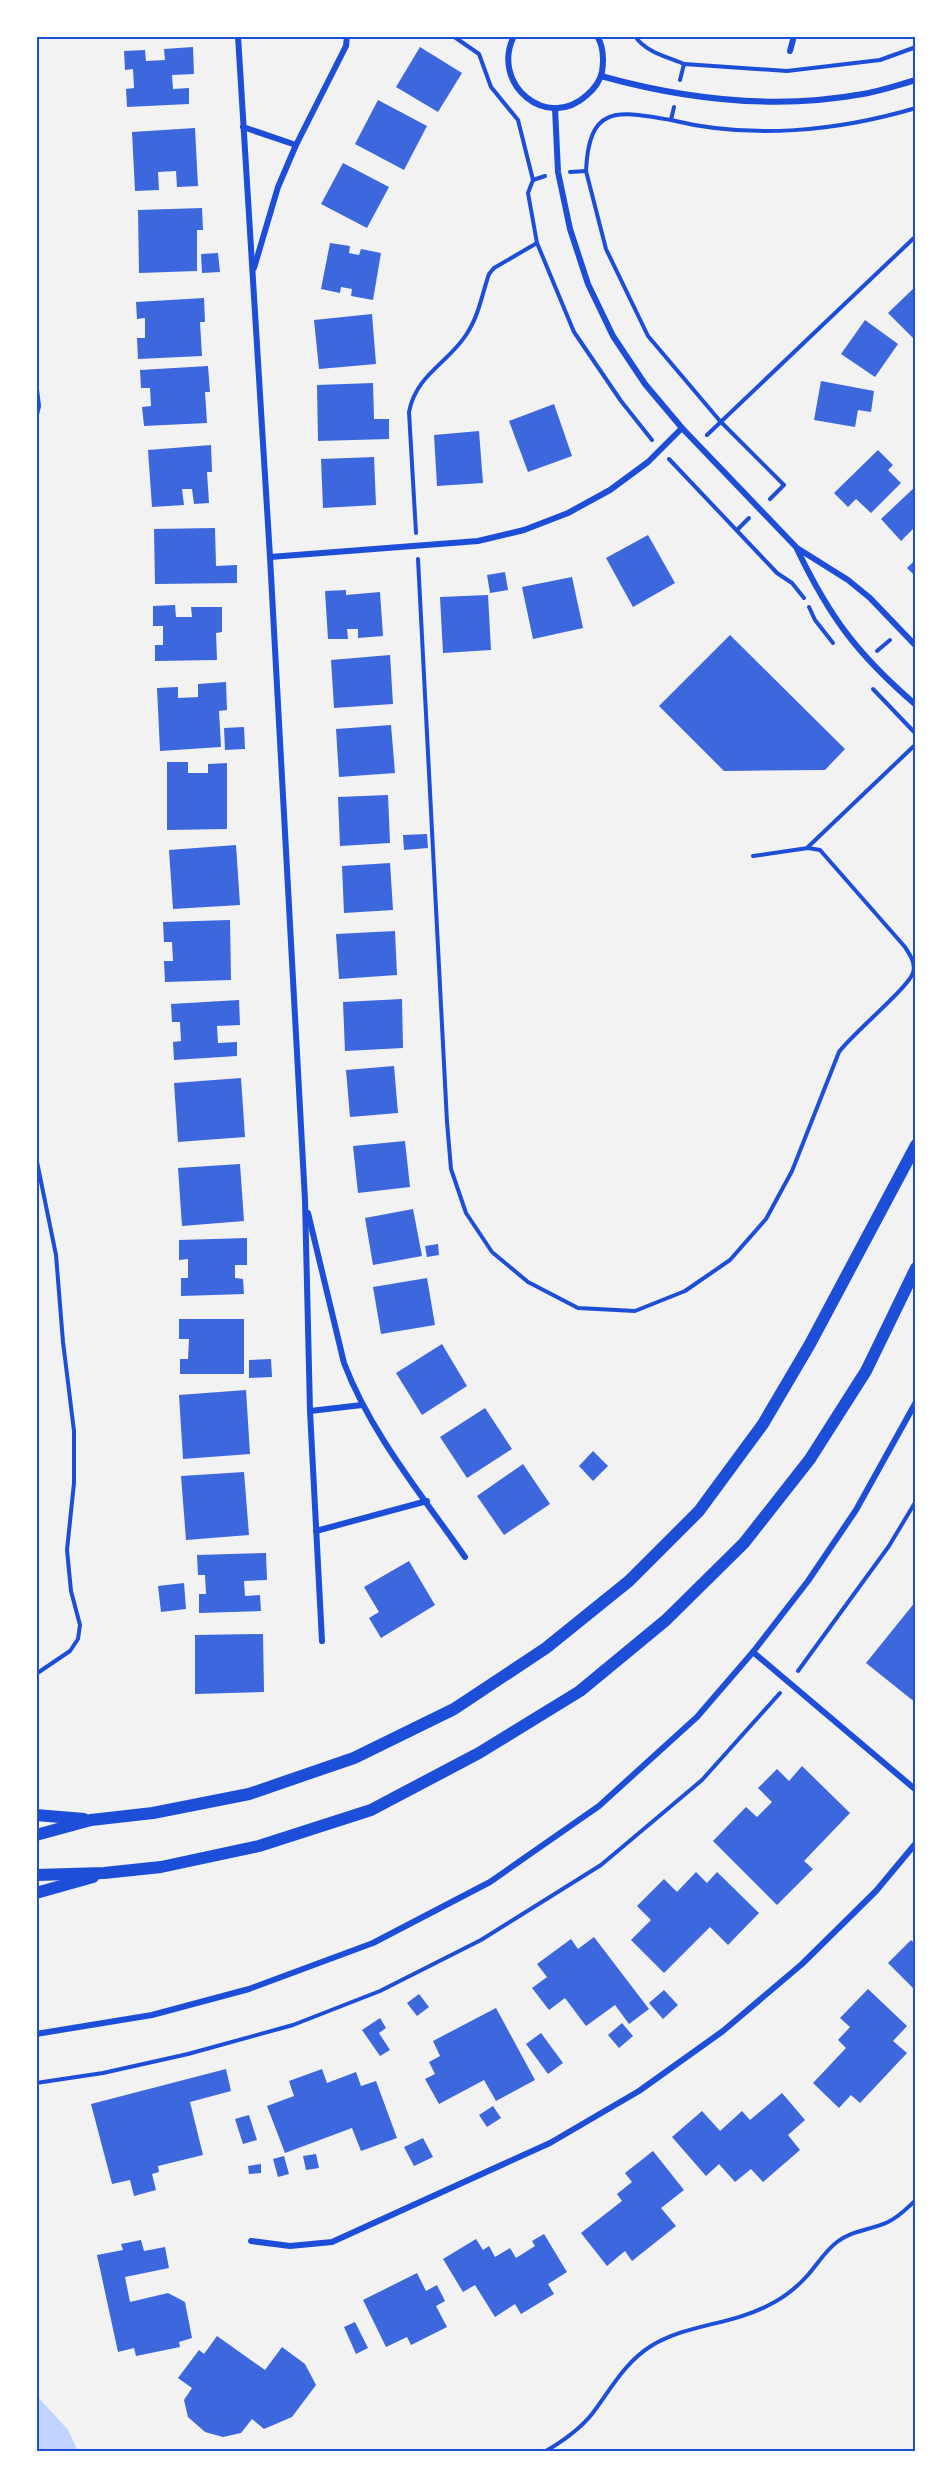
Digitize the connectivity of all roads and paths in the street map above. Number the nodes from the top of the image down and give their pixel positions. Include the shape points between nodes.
1 (238, 36) edge
2 (347, 36) edge
3 (453, 36) edge
4 (597, 36) edge
5 (635, 36) edge
6 (794, 36) edge
7 (512, 37) edge
8 (790, 51) dead end
9 (684, 64) dead end
10 (601, 76) junction
11 (916, 80) edge
12 (676, 94) junction
13 (555, 108) junction
14 (916, 108) edge
15 (671, 120) junction
16 (243, 127) junction
17 (296, 145) junction
18 (586, 171) junction
19 (558, 172) junction
20 (533, 180) junction
21 (916, 236) edge
22 (537, 243) junction
23 (252, 275) junction
24 (36, 381) edge
25 (36, 418) edge
26 (720, 421) junction
27 (682, 428) junction
28 (697, 443) junction
29 (660, 450) junction
30 (759, 509) junction
31 (736, 530) junction
32 (418, 547) junction
33 (797, 548) junction
34 (270, 557) junction
35 (902, 629) junction
36 (916, 646) edge
37 (836, 647) dead end
38 (867, 660) junction
39 (866, 680) dead end
40 (916, 705) edge
41 (916, 734) edge
42 (916, 744) edge
43 (808, 848) junction
44 (753, 856) dead end
45 (916, 1145) edge
46 (36, 1157) edge
47 (305, 1200) junction
48 (916, 1268) edge
49 (916, 1402) edge
50 (362, 1405) junction
51 (310, 1411) junction
52 (427, 1501) junction
53 (316, 1531) junction
54 (465, 1557) dead end
55 (322, 1641) dead end
56 (753, 1652) junction
57 (36, 1674) edge
58 (916, 1790) edge
59 (36, 1815) edge
60 (91, 1820) junction
61 (36, 1835) edge
62 (916, 1844) edge
63 (104, 1874) junction
64 (36, 1875) edge
65 (36, 1893) edge
66 (36, 2034) edge
67 (916, 2200) edge
68 (250, 2241) dead end
69 (546, 2451) edge

1 - 16 street
2 - 17 street via 346,46
3 - 20 path via 479,54 491,87 518,120
4 - 10 street via 604,60
5 - 9 path via 655,52
6 - 8 street
7 - 13 street via 508,69 514,84 524,97
10 - 12 street
10 - 13 street via 583,99
11 - 12 street via 863,94 788,102
12 - 15 path
13 - 19 street
14 - 15 path via 880,118 794,131 703,128
15 - 18 path via 624,113 605,120 587,146
16 - 17 street
16 - 23 street
17 - 23 street via 278,187
18 - 19 path
18 - 26 path via 606,249 648,336
19 - 20 path
19 - 27 street via 570,229 588,284 613,336 645,384
20 - 22 path via 528,193
21 - 26 path
22 - 29 path via 574,332
22 - 32 path via 489,274 476,318 467,333 446,360 423,379 411,400
23 - 34 street
24 - 25 path
26 - 28 path
26 - 30 path via 784,485
27 - 28 street
27 - 29 street
28 - 30 street
29 - 31 path
29 - 32 street via 610,490 568,513 524,530 478,541
30 - 31 path
30 - 33 street
31 - 37 path via 777,573 792,583
32 - 34 street
32 - 43 path via 451,1169 466,1213 492,1252 528,1282 578,1308 634,1311 685,1291 730,1260 766,1219 792,1171 839,1052 913,972 913,958 905,947 823,854
33 - 35 street via 848,580
33 - 38 street via 824,601
34 - 47 street
35 - 36 street
35 - 38 path
38 - 40 street
39 - 41 path
42 - 43 path
43 - 44 path
45 - 60 main road via 763,1424 699,1511 629,1581 546,1648 454,1709 354,1758 249,1794 153,1813
46 - 57 path via 56,1255 74,1431 67,1560 80,1625 78,1639 70,1651
47 - 50 street via 344,1363
47 - 51 street
48 - 63 main road via 866,1371 810,1459 744,1543 666,1620 580,1691 479,1753 371,1810 259,1845 161,1867
49 - 56 street via 856,1510
50 - 51 street
50 - 52 street
51 - 53 street
52 - 53 street
52 - 54 street
53 - 55 street
56 - 58 street
56 - 66 street via 697,1717 599,1806 490,1882 373,1943 249,1989 152,2015
59 - 60 main road
60 - 61 main road
62 - 68 street via 876,1891 802,1964 723,2031 639,2091 550,2143 332,2242 290,2246
63 - 64 main road
63 - 65 main road
67 - 69 path via 888,2222 838,2241 805,2278 768,2306 651,2346 617,2376 576,2430

